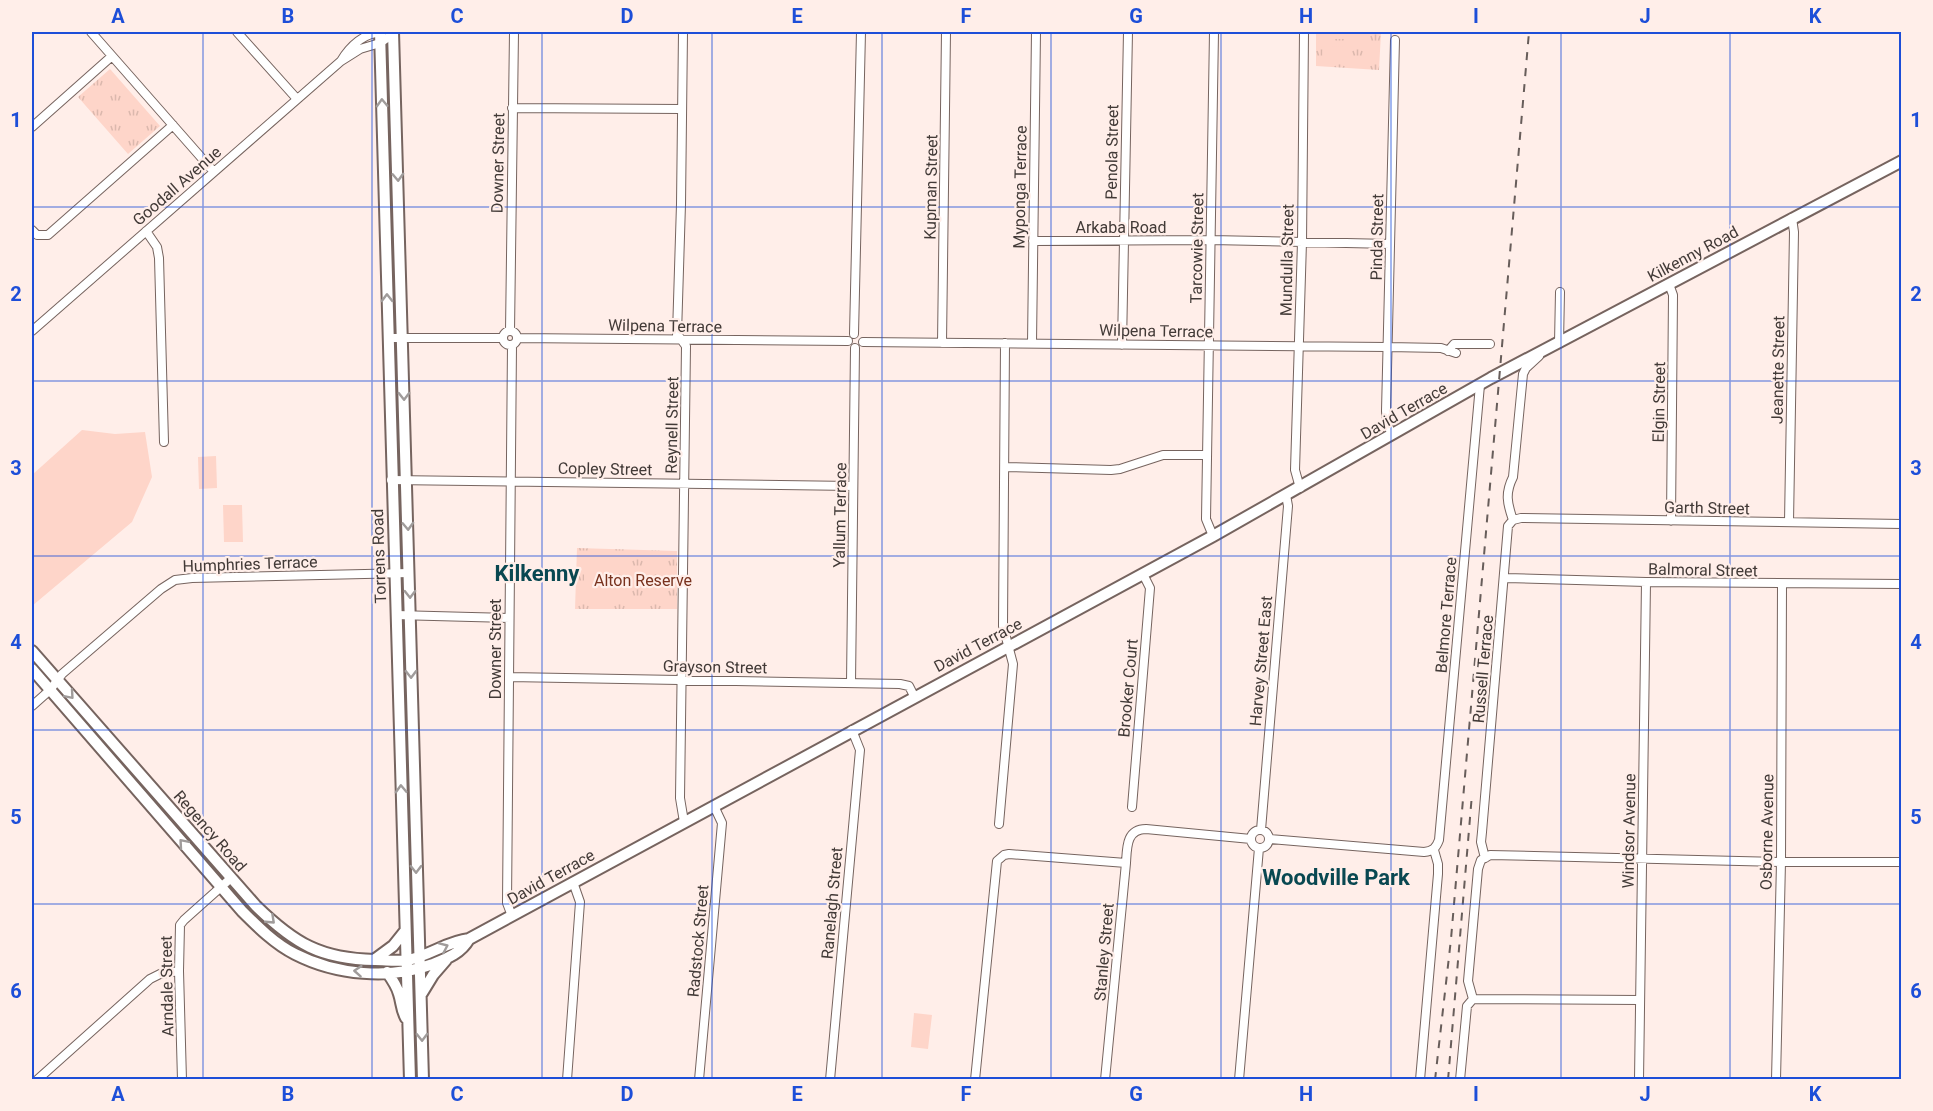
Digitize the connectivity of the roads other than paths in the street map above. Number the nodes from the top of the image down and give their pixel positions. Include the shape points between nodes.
1 (91, 32) edge
2 (237, 32) edge
3 (514, 32) edge
4 (683, 32) edge
5 (861, 32) edge
6 (946, 32) edge
7 (1036, 32) edge
8 (1128, 32) edge
9 (1214, 32) edge
10 (1304, 32) edge
11 (393, 33) edge
12 (380, 36) edge
13 (1395, 40) dead end
14 (112, 56) junction
15 (297, 99) junction
16 (513, 108) junction
17 (682, 109) junction
18 (172, 125) junction
19 (32, 127) edge
20 (1902, 161) edge
21 (214, 172) junction
22 (1792, 218) junction
23 (32, 230) edge
24 (146, 231) junction
25 (1211, 240) junction
26 (1033, 241) junction
27 (1124, 241) junction
28 (1302, 242) junction
29 (1390, 244) junction
30 (1669, 284) junction
31 (1560, 292) dead end
32 (510, 331) junction
33 (32, 332) edge
34 (854, 334) junction
35 (403, 337) junction
36 (388, 338) junction
37 (502, 338) junction
38 (517, 338) junction
39 (681, 340) junction
40 (848, 341) junction
41 (863, 342) junction
42 (942, 343) junction
43 (1005, 343) junction
44 (1032, 343) junction
45 (1558, 343) junction
46 (1490, 344) dead end
47 (512, 345) junction
48 (1122, 345) junction
49 (1208, 345) junction
50 (1299, 346) junction
51 (1388, 347) junction
52 (855, 348) junction
53 (1545, 350) junction
54 (1499, 374) joint
55 (1480, 385) junction
56 (1392, 434) junction
57 (164, 442) dead end
58 (1207, 455) junction
59 (1005, 467) junction
60 (406, 479) junction
61 (391, 480) junction
62 (510, 481) junction
63 (685, 484) junction
64 (853, 486) junction
65 (1300, 488) junction
66 (1286, 495) junction
67 (1513, 520) junction
68 (1671, 521) junction
69 (1789, 522) junction
70 (1902, 524) edge
71 (1213, 536) junction
72 (395, 573) junction
73 (409, 573) junction
74 (1143, 574) junction
75 (1505, 578) junction
76 (1646, 582) junction
77 (1782, 584) junction
78 (1902, 585) edge
79 (396, 615) junction
80 (410, 616) junction
81 (509, 618) junction
82 (1008, 646) junction
83 (32, 651) edge
84 (32, 669) edge
85 (509, 677) junction
86 (57, 679) junction
87 (681, 680) junction
88 (851, 683) junction
89 (50, 690) junction
90 (914, 696) junction
91 (32, 706) edge
92 (399, 725) junction
93 (412, 725) junction
94 (852, 730) junction
95 (714, 806) junction
96 (1132, 807) dead end
97 (684, 822) junction
98 (999, 824) dead end
99 (1261, 830) junction
100 (1251, 839) junction
101 (1269, 839) junction
102 (1259, 848) junction
103 (1435, 848) junction
104 (1485, 858) junction
105 (1643, 858) junction
106 (1781, 862) junction
107 (1902, 862) edge
108 (1126, 863) junction
109 (231, 878) junction
110 (573, 882) junction
111 (221, 887) junction
112 (512, 916) junction
113 (405, 931) junction
114 (470, 939) junction
115 (418, 957) junction
116 (446, 959) junction
117 (375, 960) junction
118 (407, 966) junction
119 (420, 969) junction
120 (179, 971) junction
121 (387, 972) junction
122 (421, 994) junction
123 (1475, 998) junction
124 (1640, 1000) junction
125 (408, 1021) junction
126 (37, 1080) edge
127 (182, 1080) edge
128 (410, 1080) edge
129 (423, 1080) edge
130 (567, 1080) edge
131 (699, 1080) edge
132 (830, 1080) edge
133 (975, 1080) edge
134 (1105, 1080) edge
135 (1239, 1080) edge
136 (1420, 1080) edge
137 (1460, 1080) edge
138 (1639, 1080) edge
139 (1776, 1080) edge

1 - 14 street
2 - 15 street
3 - 16 street, Downer Street
4 - 17 street, Reynell Street
5 - 34 street
6 - 42 street, Kupman Street
7 - 26 street, Myponga Terrace
8 - 27 street, Penola Street
9 - 25 street, Tarcowie Street
10 - 28 street, Mundulla Street
11 - 12 street, Goodall Avenue
11 -> 35 main road, Torrens Road
12 - 15 street, Goodall Avenue via 341,61
36 -> 12 main road, Torrens Road
13 - 29 street, Pinda Street
14 - 18 street
14 - 19 street
15 - 21 street, Goodall Avenue
16 - 17 street
16 - 32 street, Downer Street
17 - 39 street, Reynell Street via 677,334
18 - 21 street
18 - 23 street via 48,235 36,236
20 - 22 main road, Kilkenny Road
21 - 24 street, Goodall Avenue
22 - 30 main road, Kilkenny Road
22 - 69 street, Jeanette Street
24 - 33 street, Goodall Avenue
24 - 57 street via 159,258
25 - 27 street, Arkaba Road
25 - 28 street, Arkaba Road
25 - 49 street, Tarcowie Street
26 - 27 street, Arkaba Road
26 - 44 street, Myponga Terrace
27 - 48 street, Penola Street
28 - 29 street, Arkaba Road
28 - 50 street, Mundulla Street
29 - 51 street, Pinda Street
30 - 45 main road, Kilkenny Road
30 - 68 street, Elgin Street via 1673,295
31 - 45 street
32 - 37 street
32 - 38 street
34 - 40 street
34 - 41 street via 861,336
35 - 36 street
35 - 37 street
35 -> 60 main road, Torrens Road
36 - 61 main road, Torrens Road
37 - 47 street via 505,344
38 - 39 street, Wilpena Terrace
38 - 47 street
39 - 40 street, Wilpena Terrace
39 - 63 street, Reynell Street via 686,346
40 - 52 street
41 - 42 street, Wilpena Terrace
41 - 52 street
42 - 43 street, Wilpena Terrace
43 - 44 street, Wilpena Terrace
43 - 59 street
44 - 48 street, Wilpena Terrace
45 - 53 main road, Kilkenny Road
46 - 51 street, Wilpena Terrace via 1454,344 1452,352 1441,348
47 - 62 street, Downer Street
48 - 49 street, Wilpena Terrace
49 - 50 street, Wilpena Terrace
49 - 58 street, Tarcowie Street
50 - 51 street, Wilpena Terrace
50 - 65 street, Mundulla Street via 1295,470
51 - 56 street, Pinda Street via 1387,424
52 - 64 street, Yallum Terrace
53 - 54 main road, Kilkenny Road
53 - 67 street, Russell Terrace via 1523,374 1513,477 1507,499
54 - 55 main road, David Terrace
55 - 56 main road, David Terrace
55 - 103 street, Belmore Terrace via 1439,840
56 - 65 main road, David Terrace
58 - 59 street via 1163,455 1111,470
58 - 71 street, Tarcowie Street via 1206,519
59 - 82 street via 1003,626
60 - 61 street, Copley Street
60 - 62 street, Copley Street
60 -> 73 main road, Torrens Road
61 - 72 main road, Torrens Road
62 - 63 street, Copley Street
62 - 81 street, Downer Street
63 - 64 street, Copley Street
63 - 87 street, Reynell Street
64 - 88 street, Yallum Terrace
65 - 66 main road, David Terrace
66 - 71 main road, David Terrace
66 - 99 street, Harvey Street East
67 - 68 street, Garth Street
67 - 75 street, Russell Terrace via 1508,526
68 - 69 street, Garth Street
69 - 70 street, Garth Street
71 - 74 main road, David Terrace
72 - 73 street, Humphries Terrace
72 - 79 main road, Torrens Road
72 - 86 street, Humphries Terrace via 175,580
73 -> 80 main road, Torrens Road
74 - 82 main road, David Terrace
74 - 96 street, Brooker Court via 1150,588
75 - 76 street, Balmoral Street
75 - 104 street, Russell Terrace via 1481,843
76 - 77 street, Balmoral Street
76 - 105 street, Windsor Avenue
77 - 78 street, Balmoral Street
77 - 106 street, Osborne Avenue
79 - 80 street
79 - 92 main road, Torrens Road
80 - 81 street
80 -> 93 main road, Torrens Road
81 - 85 street, Downer Street
82 - 90 main road, David Terrace
82 - 98 street via 1013,664
83 - 86 main road, Regency Road
84 - 89 main road, Regency Road
85 - 87 street, Grayson Street
85 - 112 street, Downer Street via 507,903
86 - 89 street, Humphries Terrace
86 -> 109 main road, Regency Road
87 - 88 street, Grayson Street
87 - 97 street, Reynell Street via 680,798
88 - 90 street, Grayson Street via 905,685
89 - 91 street, Humphries Terrace
111 -> 89 main road, Regency Road
90 - 94 main road, David Terrace
92 - 93 main road
113 -> 92 main road, Torrens Road
93 -> 115 main road, Torrens Road
94 - 95 main road, David Terrace
94 - 132 street, Ranelagh Street via 860,750
95 - 97 main road, David Terrace
95 - 131 street, Radstock Street via 722,823
97 - 110 main road, David Terrace
99 - 100 street via 1254,832
99 - 101 street
100 - 102 street
100 - 108 street, Stanley Street via 1136,830 1128,839
101 - 102 street via 1267,845
101 - 103 street via 1424,852
102 - 135 street
103 - 136 street, Belmore Terrace via 1438,874
104 - 105 street
104 - 123 street, Russell Terrace via 1478,869 1468,981
105 - 106 street
105 - 124 street, Windsor Avenue
106 - 107 street
106 - 139 street, Osborne Avenue
108 - 133 street via 1009,854 1000,858 996,866
108 - 134 street, Stanley Street
109 - 111 street, Arndale Street
109 -> 117 main road, Regency Road via 284,932 306,945 326,954
110 - 112 main road, David Terrace
110 - 130 street via 580,902
111 - 120 street, Arndale Street via 180,925
121 -> 111 main road, Regency Road via 329,967 293,953 264,933
112 - 114 main road, David Terrace
113 - 117 main road
113 - 118 main road, Torrens Road
115 -> 114 main road, David Terrace
114 - 116 main road, David Terrace via 464,948
115 - 118 main road, David Terrace
115 - 119 main road, Torrens Road
116 - 119 main road, David Terrace
116 - 122 main road
117 - 118 main road, Regency Road
118 - 119 main road, David Terrace
118 - 121 main road, Regency Road
118 - 125 main road, Torrens Road
119 - 122 main road, Torrens Road
120 - 126 street via 150,979
120 - 127 street, Arndale Street
121 - 125 main road via 395,983 401,1010
122 -> 129 main road, Torrens Road
123 - 124 street
123 - 137 street, Russell Terrace via 1467,1006
124 - 138 street, Windsor Avenue
125 - 128 main road, Torrens Road

